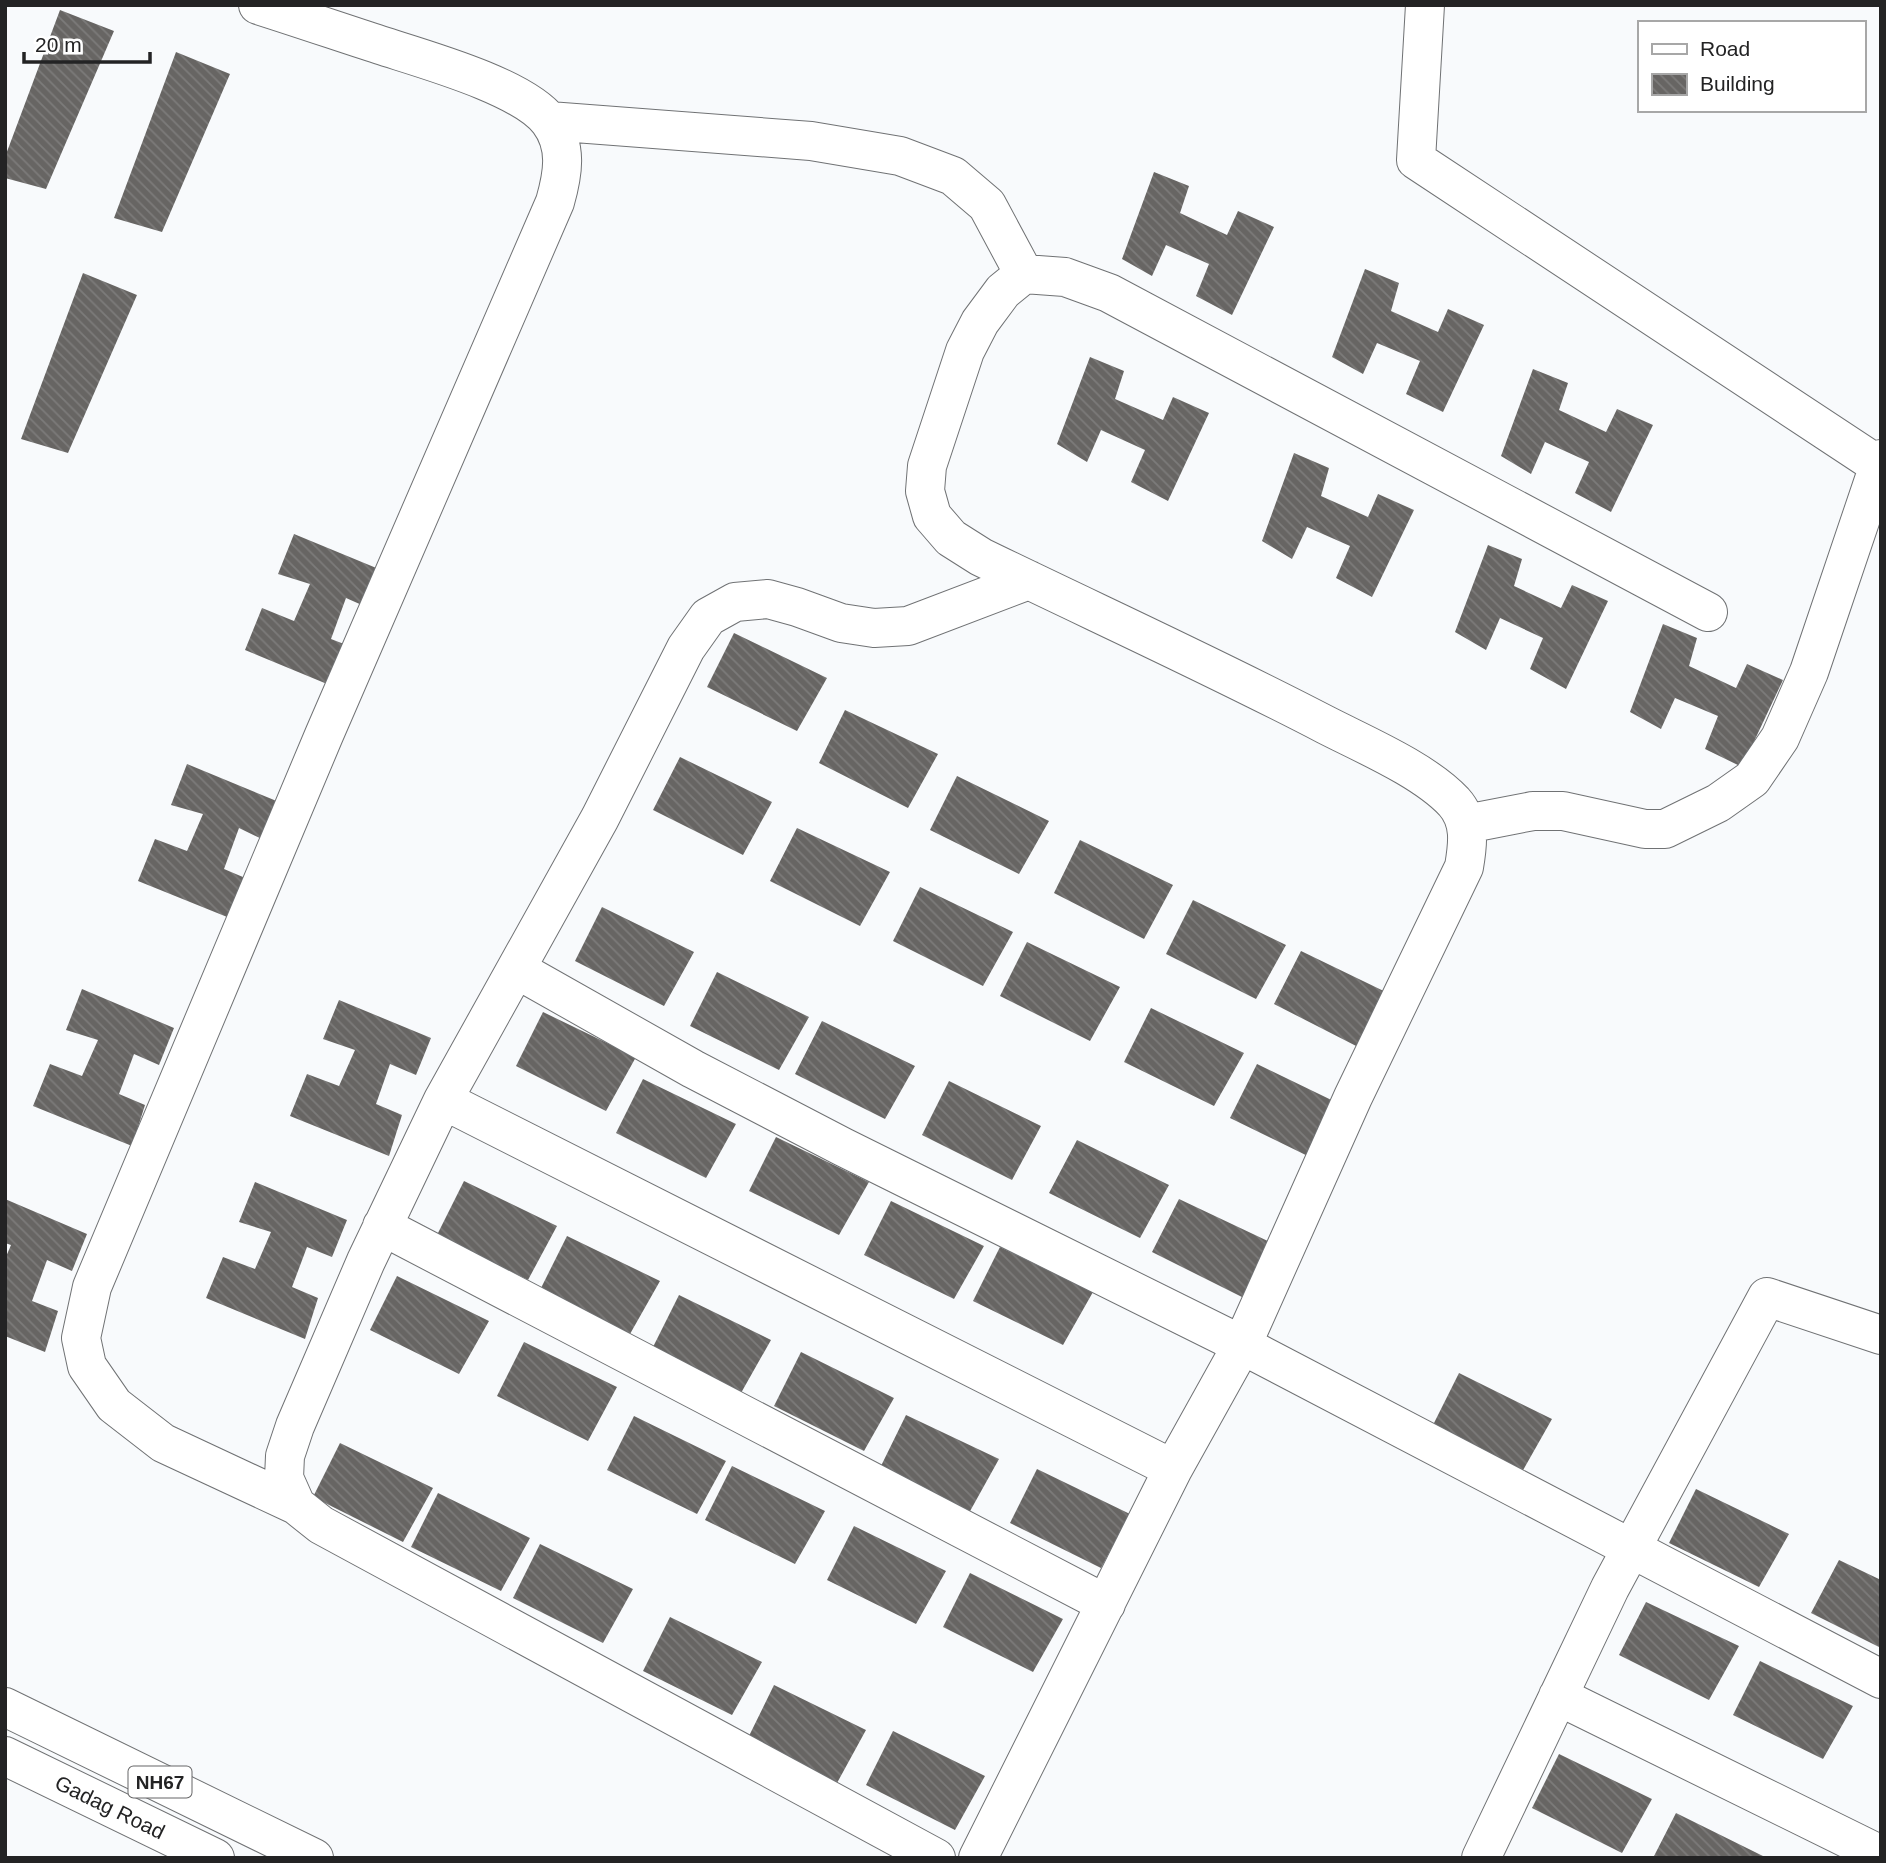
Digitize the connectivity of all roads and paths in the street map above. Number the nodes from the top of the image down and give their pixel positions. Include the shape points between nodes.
1 (258, 5) edge
2 (1425, 5) edge
3 (549, 121) junction
4 (1024, 274) junction
5 (1880, 464) edge
6 (1029, 580) junction
7 (1708, 612) dead end
8 (1466, 824) junction
9 (516, 969) junction
10 (443, 1100) junction
11 (382, 1226) junction
12 (1881, 1335) edge
13 (1242, 1345) junction
14 (1174, 1469) junction
15 (296, 1505) junction
16 (1631, 1549) junction
17 (1106, 1604) junction
18 (1881, 1678) edge
19 (1558, 1696) junction
20 (5, 1707) edge
21 (5, 1756) edge
22 (1881, 1854) edge
23 (215, 1858) edge
24 (314, 1858) edge
25 (936, 1858) edge
26 (978, 1858) edge
27 (1481, 1858) edge

1 - 3 main road via 450,67 524,100
2 - 5 main road via 1416,160
3 - 4 main road via 811,141 900,156 953,176 987,205
3 - 15 main road via 562,150 563,174 555,202 97,1275 81,1338 87,1366 114,1405 163,1443
4 - 6 main road via 1003,290 965,351 927,466 925,491 932,516 951,538
4 - 7 main road via 1065,277 1109,293
5 - 8 main road via 1809,672 1780,738 1752,779 1718,803 1665,829 1563,811 1533,811
6 - 8 main road via 1229,674 1413,770 1455,803
6 - 9 main road via 908,626 874,628 841,623 768,599 735,602 708,617 686,648 600,818
8 - 13 main road via 1464,867 1353,1097
9 - 10 main road
9 - 13 main road via 820,1135
10 - 11 main road
10 - 14 main road
11 - 15 main road via 285,1456 284,1479
11 - 17 main road
12 - 16 main road via 1767,1297
13 - 14 main road
13 - 16 main road
14 - 17 main road
15 - 25 main road via 321,1525
16 - 18 main road
16 - 19 main road
17 - 26 main road
19 - 22 main road
19 - 27 main road
20 - 24 main road, Gadag Road / NH67
21 - 23 main road, Gadag Road / NH67

